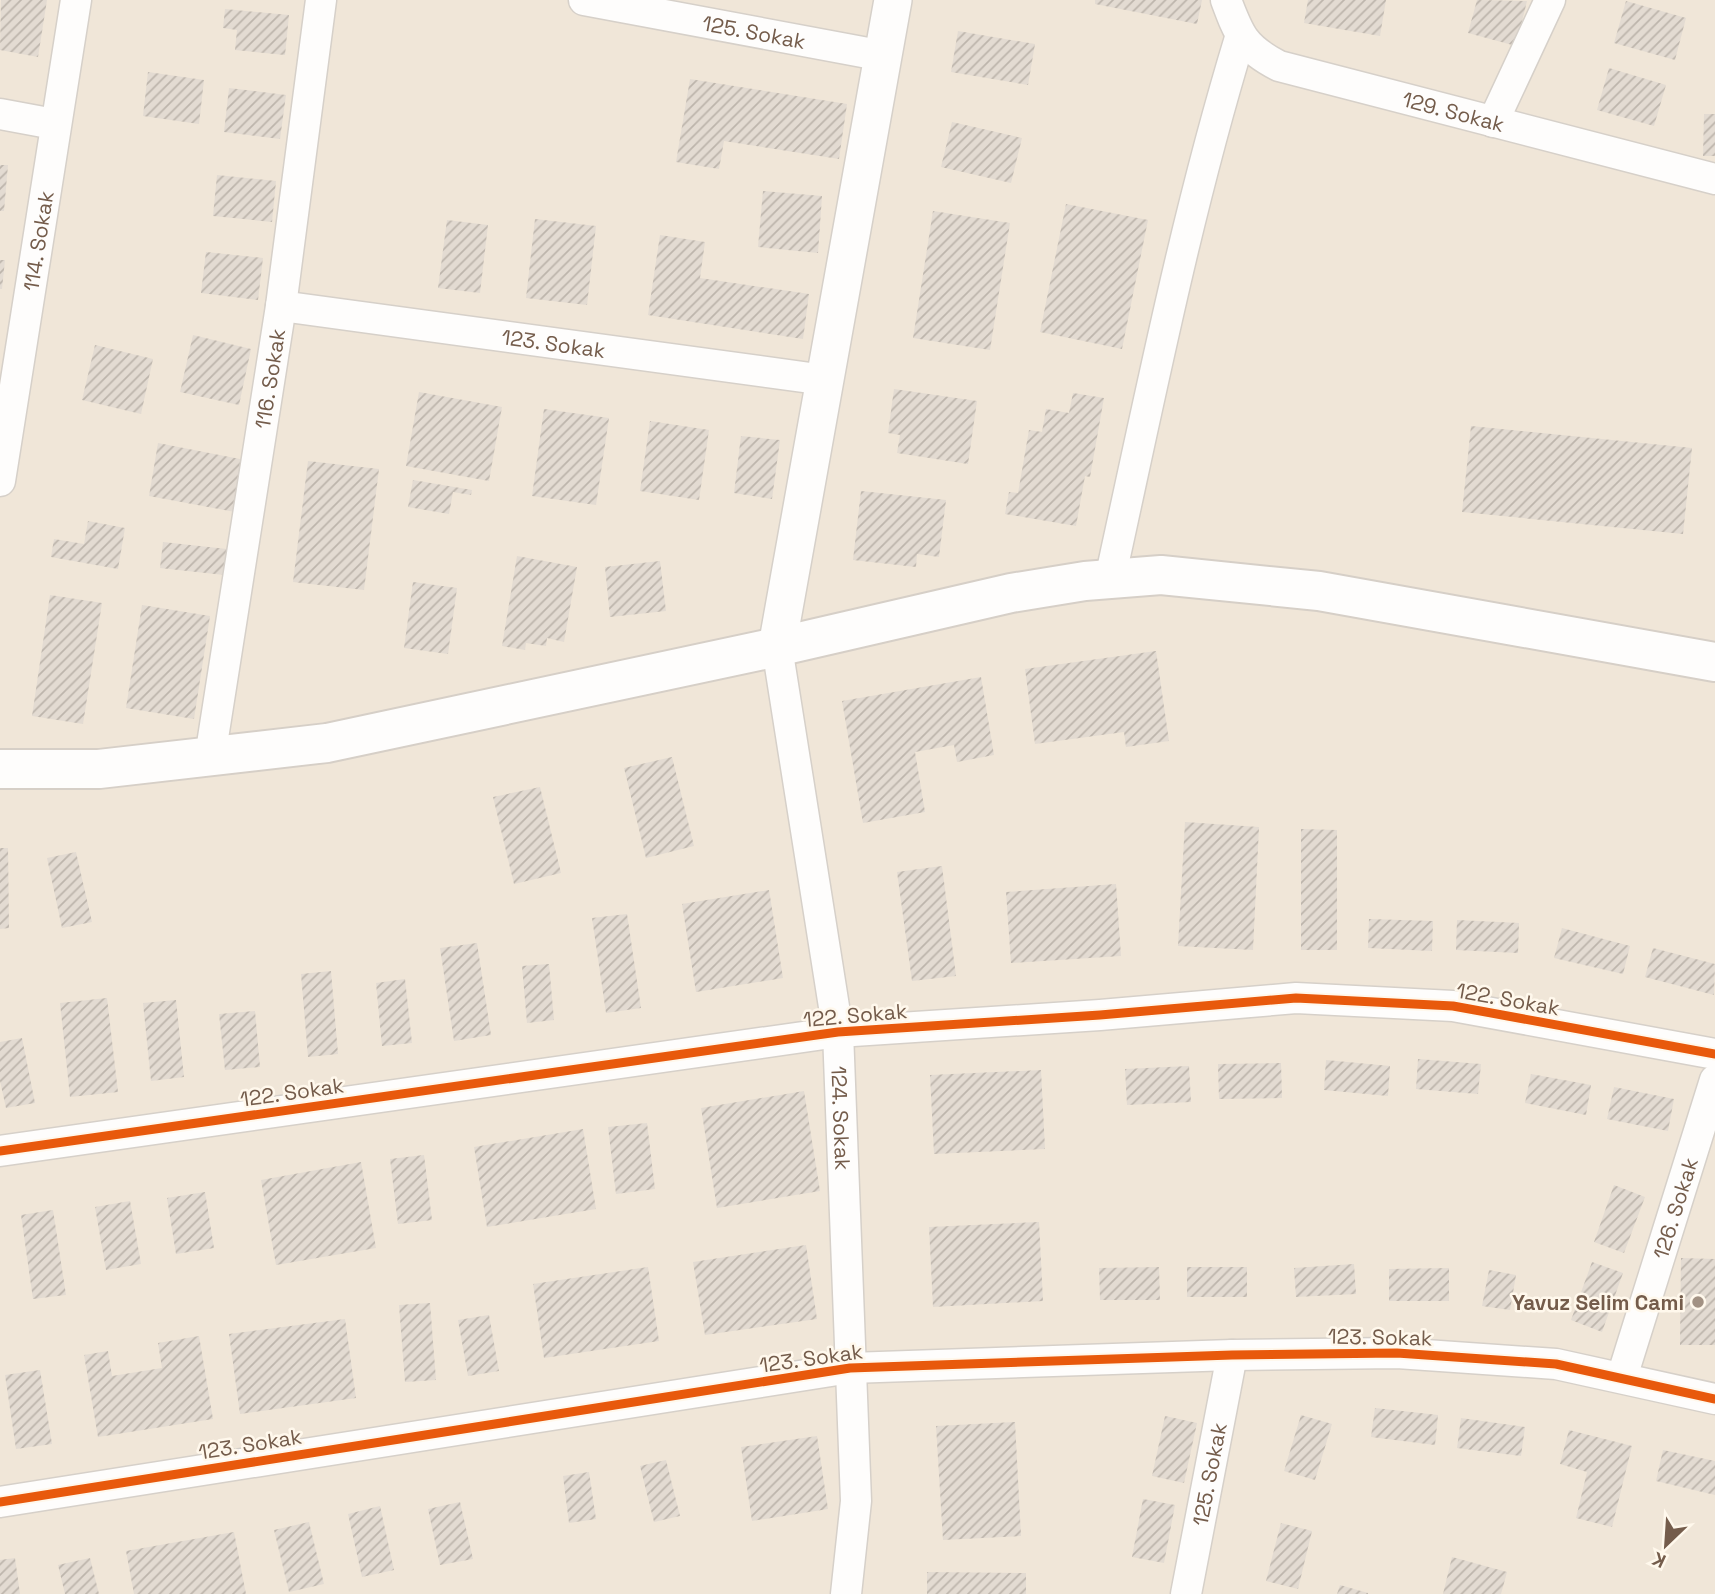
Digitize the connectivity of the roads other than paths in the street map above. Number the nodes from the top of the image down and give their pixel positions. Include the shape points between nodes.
1 (76, 0) edge
2 (321, 0) edge
3 (584, 0) edge
4 (893, 0) edge
5 (1226, 0) edge
6 (1550, 0) edge
7 (1240, 38) junction
8 (884, 56) junction
9 (0, 114) edge
10 (1493, 122) junction
11 (54, 124) junction
12 (1715, 179) edge
13 (281, 306) junction
14 (825, 380) junction
15 (0, 481) edge
16 (1110, 579) junction
17 (777, 647) junction
18 (1715, 662) edge
19 (209, 757) junction
20 (0, 769) edge
21 (838, 1032) junction
22 (1715, 1054) edge
23 (1715, 1080) edge
24 (0, 1151) edge
25 (1232, 1354) junction
26 (850, 1368) junction
27 (1622, 1377) junction
28 (1715, 1399) edge
29 (0, 1502) edge
30 (846, 1594) edge
31 (1186, 1594) edge

1 - 11 street, 114. Sokak
2 - 13 street, 116. Sokak
3 - 8 street, 125. Sokak
4 - 8 street
5 - 7 street
6 - 10 street
7 - 10 street, 129. Sokak via 1279,66
7 - 16 street via 1179,261
8 - 14 street
9 - 11 street
10 - 12 street, 129. Sokak
11 - 15 street, 114. Sokak
13 - 14 street, 123. Sokak
13 - 19 street, 116. Sokak
14 - 17 street
16 - 17 main road via 998,595
16 - 18 main road via 1161,575 1320,591
17 - 19 main road via 327,743
17 - 21 street, 124. Sokak
19 - 20 main road via 99,769
21 - 22 street, 122. Sokak via 1296,998 1454,1006
21 - 24 street, 122. Sokak
21 - 26 street, 124. Sokak
23 - 27 street, 126. Sokak
25 - 26 street, 123. Sokak
25 - 27 street, 123. Sokak via 1397,1353 1556,1364
25 - 31 street, 125. Sokak
26 - 29 street, 123. Sokak
26 - 30 street, 124. Sokak via 856,1501
27 - 28 street, 123. Sokak

